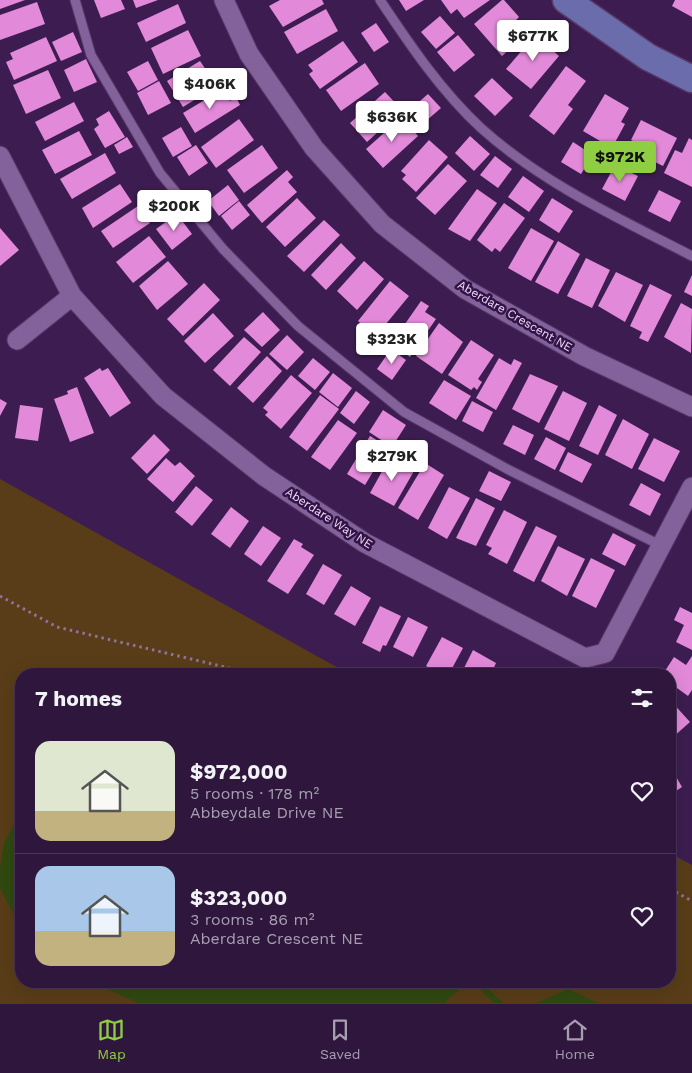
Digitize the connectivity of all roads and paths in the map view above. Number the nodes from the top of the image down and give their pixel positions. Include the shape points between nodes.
1 (75, 0) edge
2 (224, 0) edge
3 (380, 0) edge
4 (566, 0) edge
5 (692, 80) edge
6 (0, 156) edge
7 (692, 256) edge
8 (72, 296) junction
9 (17, 340) dead end
10 (692, 407) edge
11 (692, 488) edge
12 (662, 546) junction
13 (0, 596) edge
14 (229, 668) edge
15 (676, 892) edge
16 (692, 901) edge

1 - 12 lane via 91,54 160,173 223,249 298,326 404,412 509,470
2 - 10 street, Aberdare Crescent NE via 249,54 314,148 382,224 465,289 584,356
3 - 7 lane via 418,57 481,128 539,173
4 - 5 street via 648,57
6 - 8 street, Aberdare Way NE
8 - 9 street
8 - 12 street, Aberdare Way NE via 163,396 264,476 364,543 585,658 605,653
11 - 12 street, Aberdare Way NE
13 - 14 path via 57,627
15 - 16 path

